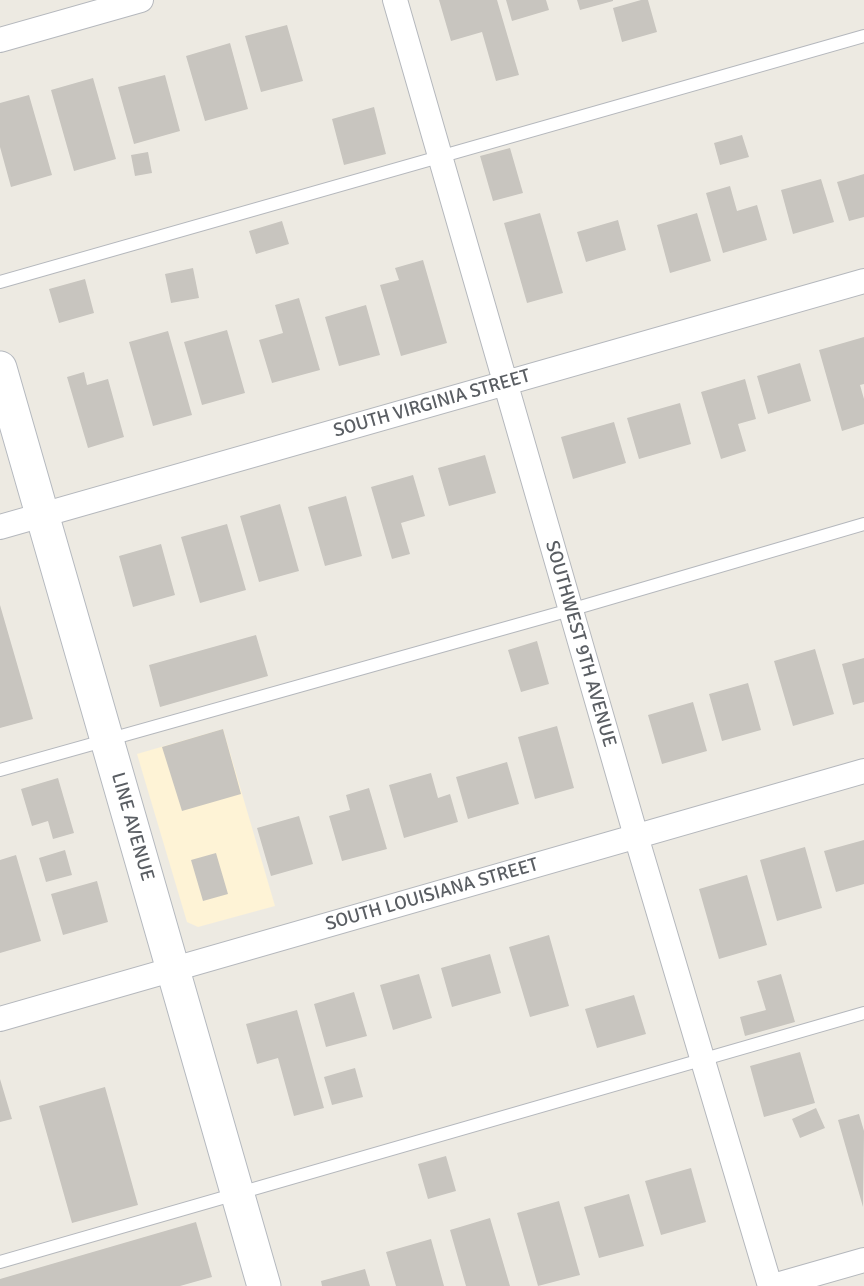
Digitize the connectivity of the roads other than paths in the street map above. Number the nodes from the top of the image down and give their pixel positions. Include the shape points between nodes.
1 (141, 0) edge
2 (396, 0) edge
3 (864, 36) edge
4 (0, 40) edge
5 (440, 156) junction
6 (864, 281) edge
7 (0, 282) edge
8 (0, 368) edge
9 (505, 383) junction
10 (42, 515) junction
11 (864, 524) edge
12 (0, 527) edge
13 (570, 610) junction
14 (107, 738) junction
15 (0, 770) edge
16 (864, 771) edge
17 (636, 836) junction
18 (173, 969) junction
19 (864, 1013) edge
20 (0, 1019) edge
21 (702, 1059) junction
22 (237, 1192) junction
23 (864, 1260) edge
24 (0, 1262) edge
25 (264, 1286) edge
26 (771, 1286) edge

1 - 4 street
2 - 5 street, SOUTHWEST 9TH AVENUE
3 - 5 lane
5 - 7 lane
5 - 9 street, SOUTHWEST 9TH AVENUE
6 - 9 street, SOUTH VIRGINIA STREET
8 - 10 main road, LINE AVENUE
9 - 10 street, SOUTH VIRGINIA STREET
9 - 13 street, SOUTHWEST 9TH AVENUE
10 - 12 street, SOUTH VIRGINIA STREET
10 - 14 main road, LINE AVENUE
11 - 13 lane
13 - 14 lane
13 - 17 street, SOUTHWEST 9TH AVENUE
14 - 15 lane
14 - 18 main road, LINE AVENUE
16 - 17 street, SOUTH LOUISIANA STREET
17 - 18 street, SOUTH LOUISIANA STREET
17 - 21 street, SOUTHWEST 9TH AVENUE
18 - 20 street, SOUTH LOUISIANA STREET
18 - 22 main road, LINE AVENUE
19 - 21 lane
21 - 22 lane
21 - 26 street, SOUTHWEST 9TH AVENUE
22 - 24 lane
22 - 25 main road, LINE AVENUE
23 - 26 street

